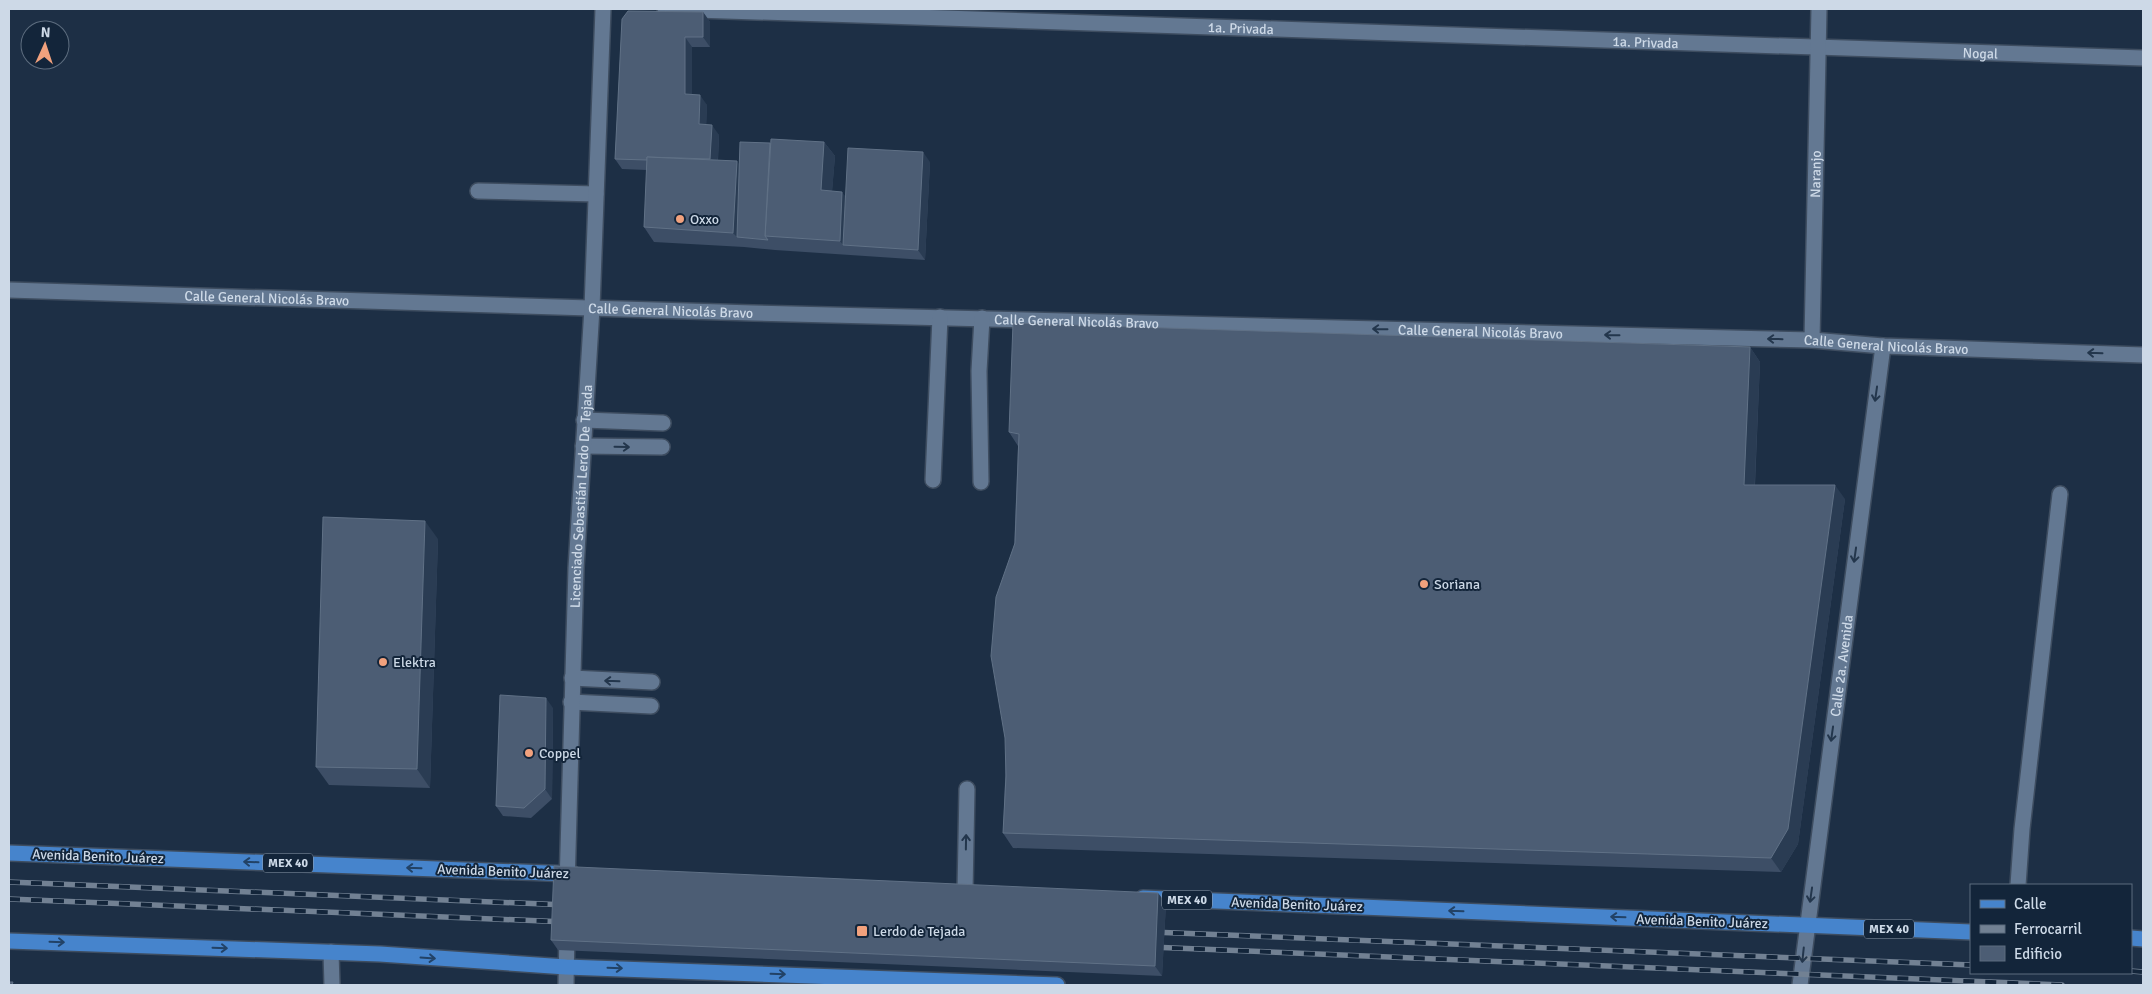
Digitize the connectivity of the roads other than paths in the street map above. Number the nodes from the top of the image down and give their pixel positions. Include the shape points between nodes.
1 (603, 9) edge
2 (665, 9) edge
3 (1819, 9) edge
4 (1817, 49) junction
5 (2143, 58) edge
6 (478, 191) dead end
7 (596, 194) junction
8 (9, 290) edge
9 (592, 308) junction
10 (940, 317) junction
11 (982, 318) junction
12 (1812, 340) junction
13 (1883, 346) junction
14 (2143, 355) edge
15 (584, 420) junction
16 (663, 422) dead end
17 (583, 446) junction
18 (662, 447) dead end
19 (933, 480) dead end
20 (981, 482) dead end
21 (2060, 494) dead end
22 (572, 678) junction
23 (652, 682) dead end
24 (572, 702) junction
25 (651, 706) dead end
26 (967, 789) dead end
27 (9, 853) edge
28 (567, 873) junction
29 (587, 874) edge
30 (2018, 884) edge
31 (965, 891) edge
32 (1132, 898) edge
33 (1806, 925) junction
34 (1970, 932) edge
35 (9, 941) edge
36 (331, 952) junction
37 (566, 966) junction
38 (332, 985) edge
39 (566, 985) edge
40 (1057, 985) edge
41 (1800, 985) edge

1 - 7 street, Licenciado Sebastián Lerdo De Tejada
2 - 4 street, 1a. Privada via 1198,25
3 - 4 street, Naranjo
4 - 5 street, Nogal
4 - 12 street, Naranjo
6 - 7 street
7 - 9 street, Licenciado Sebastián Lerdo De Tejada
8 - 9 street, Calle General Nicolás Bravo
9 - 10 street, Calle General Nicolás Bravo
9 - 15 street, Licenciado Sebastián Lerdo De Tejada
10 - 11 street, Calle General Nicolás Bravo
10 - 19 street
12 -> 11 street, Calle General Nicolás Bravo
11 - 20 street via 979,371
12 - 13 street, Calle General Nicolás Bravo
14 -> 13 street, Calle General Nicolás Bravo
13 -> 33 street, Calle 2a. Avenida
15 - 16 street
15 - 17 street, Licenciado Sebastián Lerdo De Tejada
17 -> 18 street
17 - 22 street, Licenciado Sebastián Lerdo De Tejada
21 - 30 street
23 -> 22 street
22 - 24 street, Licenciado Sebastián Lerdo De Tejada
24 - 25 street
24 - 28 street, Licenciado Sebastián Lerdo De Tejada
31 -> 26 street
28 -> 27 main road, Avenida Benito Juárez / MEX 40
28 - 29 main road, Avenida Benito Juárez / MEX 40
28 - 37 street, Licenciado Sebastián Lerdo De Tejada
33 -> 32 main road, Avenida Benito Juárez / MEX 40
33 - 34 main road, MEX 40
33 -> 41 street, Calle 2a. Avenida
35 -> 36 main road
36 -> 37 main road
36 - 38 street
37 - 39 street, Licenciado Sebastián Lerdo De Tejada
37 -> 40 main road

